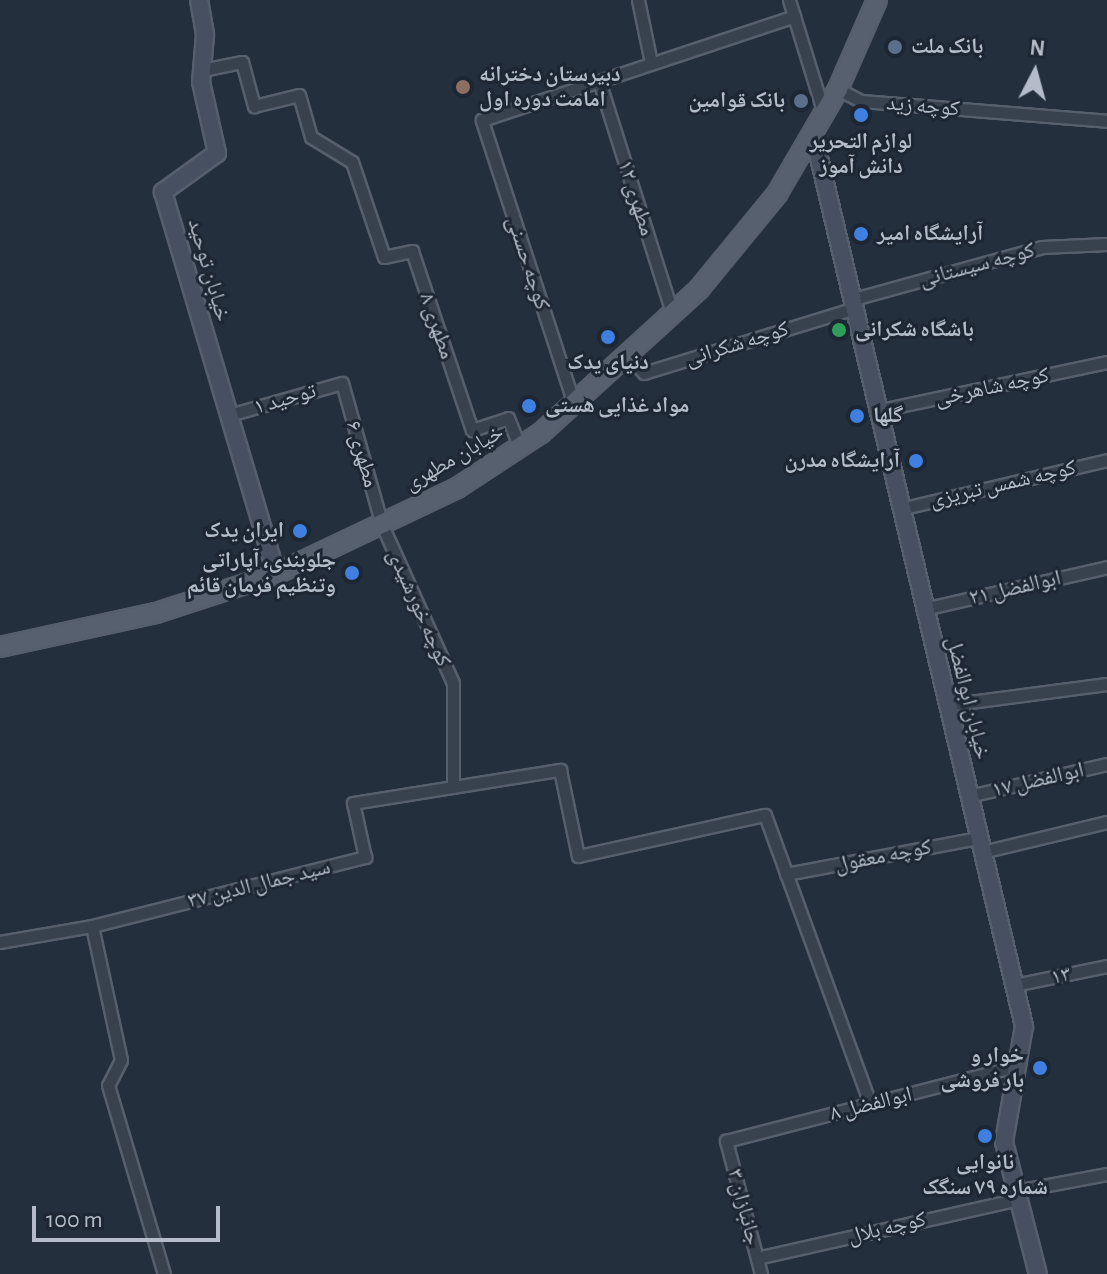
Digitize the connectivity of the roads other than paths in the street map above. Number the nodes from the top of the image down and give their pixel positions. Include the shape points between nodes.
1 (199, 0) edge
2 (638, 0) edge
3 (789, 0) edge
4 (877, 0) edge
5 (794, 16) junction
6 (651, 63) junction
7 (202, 70) junction
8 (599, 81) junction
9 (838, 89) junction
10 (824, 114) junction
11 (1107, 121) edge
12 (813, 132) junction
13 (1107, 244) edge
14 (851, 304) junction
15 (673, 315) junction
16 (629, 357) junction
17 (1107, 362) edge
18 (342, 383) joint
19 (575, 407) junction
20 (876, 411) junction
21 (229, 415) junction
22 (520, 447) junction
23 (1107, 460) edge
24 (900, 509) junction
25 (382, 525) junction
26 (1107, 567) edge
27 (276, 574) junction
28 (924, 609) junction
29 (0, 647) edge
30 (1107, 684) edge
31 (947, 705) junction
32 (1107, 764) edge
33 (453, 787) junction
34 (969, 796) junction
35 (1107, 822) edge
36 (980, 845) junction
37 (786, 874) junction
38 (92, 926) junction
39 (0, 942) edge
40 (1107, 966) edge
41 (1014, 985) junction
42 (1016, 1066) junction
43 (870, 1104) junction
44 (726, 1141) joint
45 (1107, 1174) edge
46 (1017, 1195) junction
47 (757, 1258) junction
48 (1033, 1273) edge
49 (164, 1274) edge
50 (761, 1274) edge

1 - 7 street, خیابان توحید
2 - 6 street
3 - 5 street
4 - 9 main road, خیابان مطهری
5 - 6 street
5 - 10 street
6 - 8 street
7 - 21 street, خیابان توحید via 217,153 163,192
7 - 22 street, مطهری ۸ via 242,62 254,106 299,95 311,137 352,162 384,257 412,251 472,430 508,418
8 - 15 street, مطهری ۱۲
8 - 19 street, کوچه حسنی via 482,120
9 - 10 main road, خیابان مطهری
9 - 11 street, کوچه زید via 861,101
10 - 12 main road, خیابان مطهری
12 - 14 street, خیابان ابوالفضل
12 - 15 main road, خیابان مطهری via 777,194
13 - 14 street, کوچه سیستانی via 1042,247
14 - 16 street, کوچه شکرانی via 644,373
14 - 20 street, خیابان ابوالفضل
15 - 16 main road, خیابان مطهری
16 - 19 main road, خیابان مطهری
17 - 20 street, کوچه شاهرخی
18 - 21 street, توحید ۱
18 - 25 street, مطهری ۶
19 - 22 main road, خیابان مطهری
20 - 24 street, خیابان ابوالفضل
21 - 27 street, خیابان توحید
22 - 25 main road, خیابان مطهری
23 - 24 street, کوچه شمس تبریزی
24 - 28 street, خیابان ابوالفضل
25 - 27 main road, خیابان مطهری
25 - 33 street, کوچه خورشیدی via 453,683
26 - 28 street, ابوالفضل ۲۱
27 - 29 main road, خیابان مطهری via 156,613
28 - 31 street, خیابان ابوالفضل
30 - 31 street
31 - 34 street, خیابان ابوالفضل
32 - 34 street, ابوالفضل ۱۷
33 - 37 street via 560,770 578,856 765,815
33 - 38 street, سید جمال الدین ۳۷ via 353,803 365,857
34 - 36 street, خیابان ابوالفضل
35 - 36 street, کوچه معقول
36 - 37 street, کوچه معقول
36 - 41 street, خیابان ابوالفضل
37 - 43 street
38 - 39 street, سید جمال الدین ۳۷
38 - 49 street via 121,1060 108,1085
40 - 41 street, ۱۳
41 - 42 street, خیابان ابوالفضل via 1024,1026
42 - 43 street, ابوالفضل ۸
42 - 46 street, خیابان ابوالفضل via 1004,1142
43 - 44 street, ابوالفضل ۸
44 - 47 street, جانبازان ۳
45 - 46 street, کوچه بلال
46 - 47 street, کوچه بلال
46 - 48 street, خیابان ابوالفضل
47 - 50 street, جانبازان ۳

